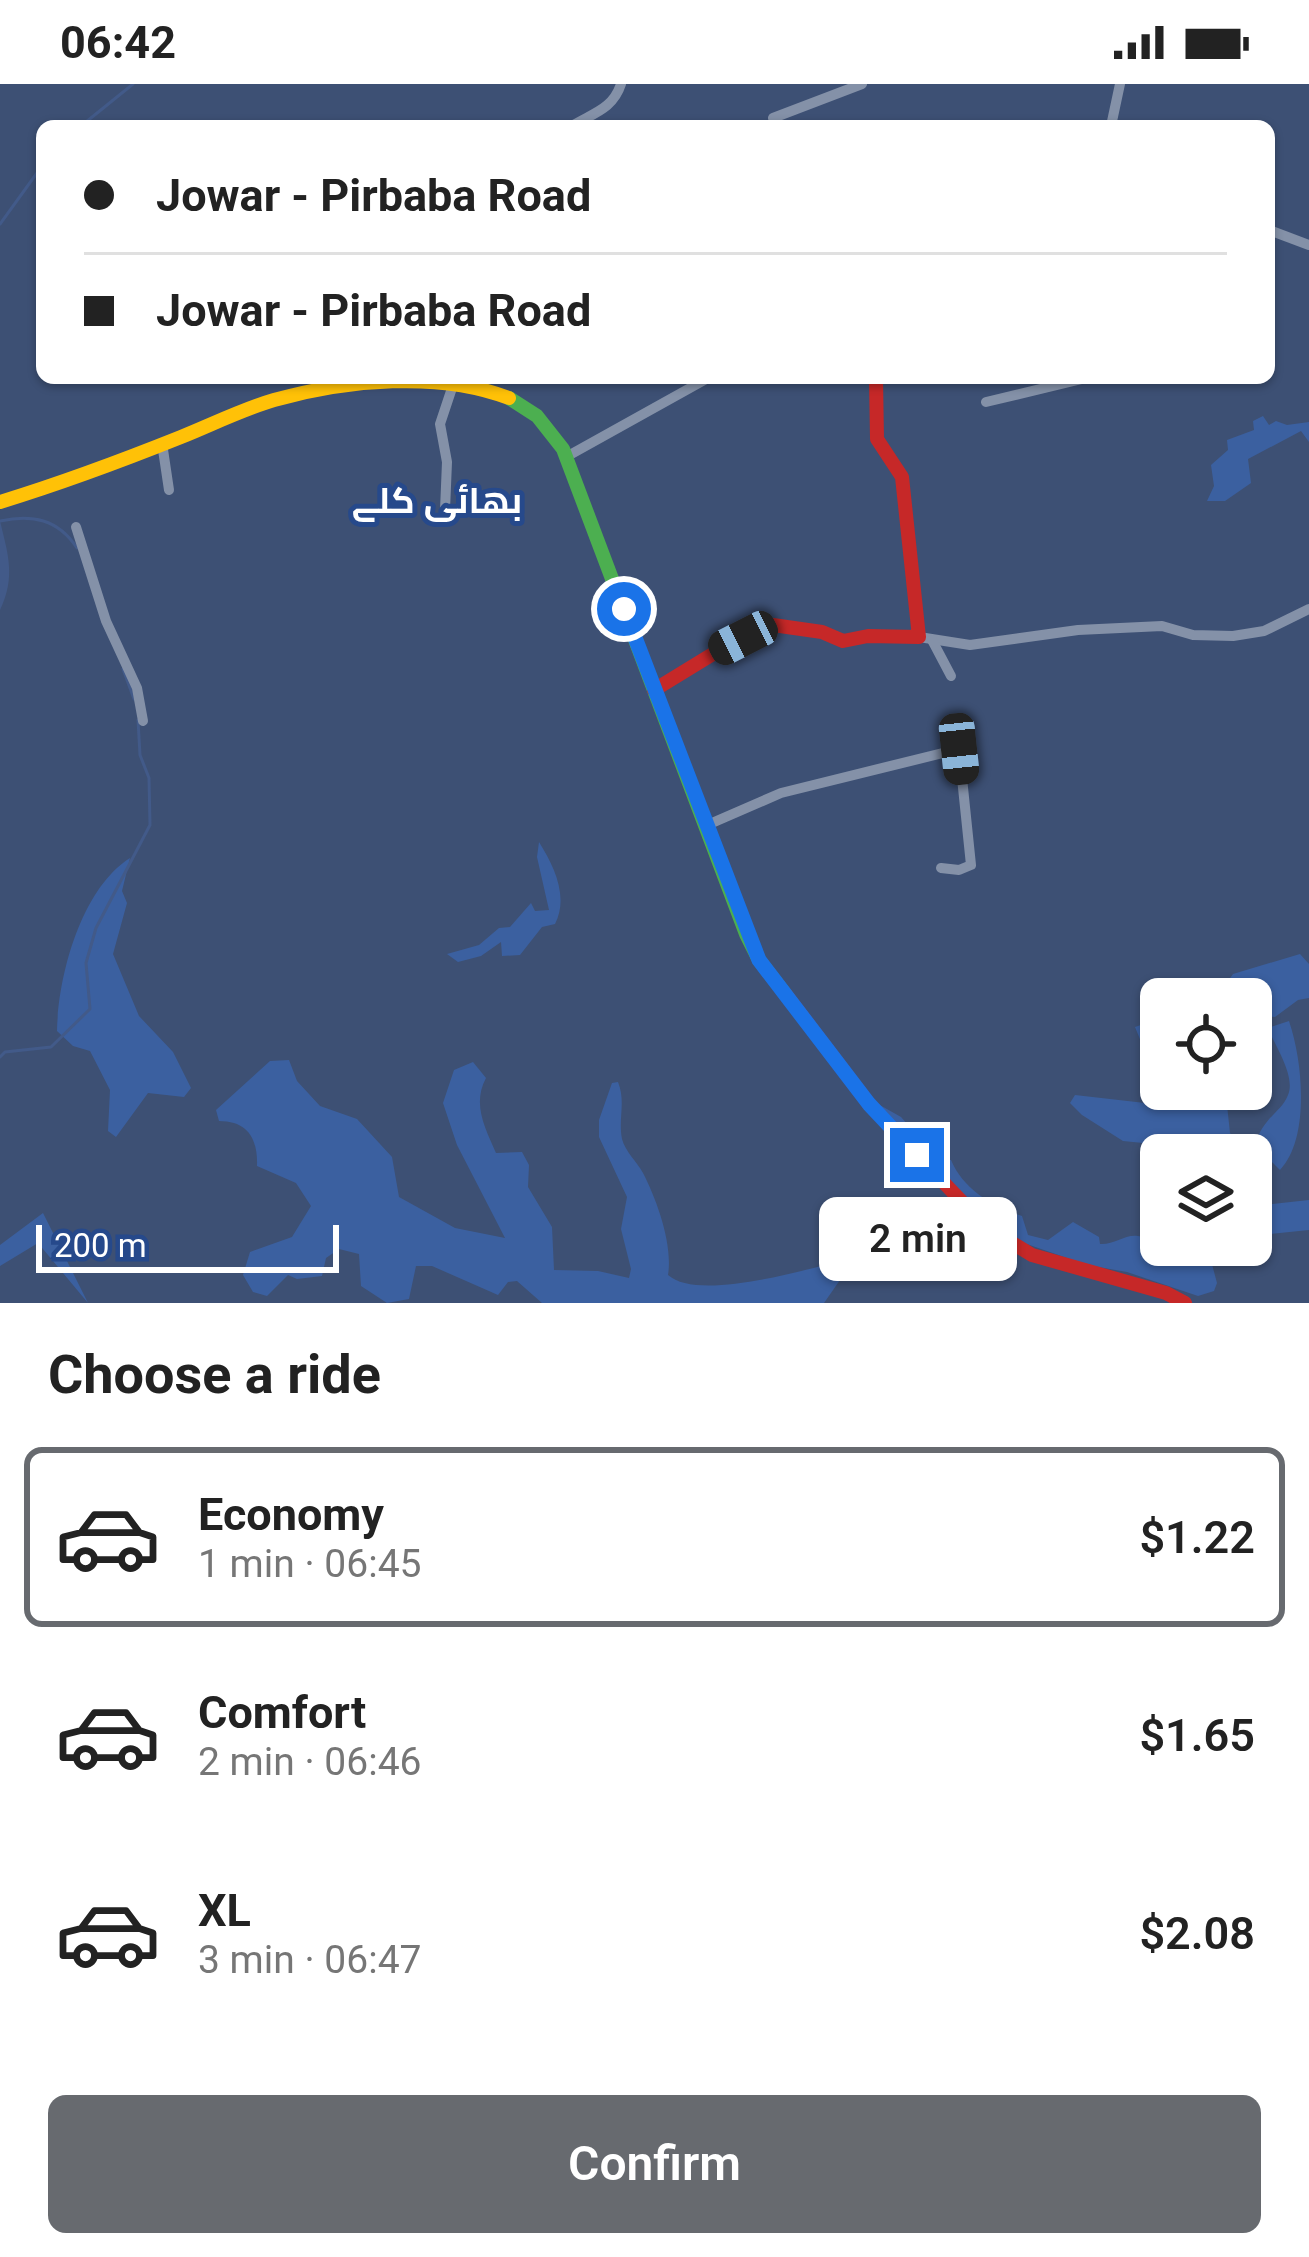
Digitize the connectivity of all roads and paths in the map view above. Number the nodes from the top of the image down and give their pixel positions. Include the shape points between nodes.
1 (621, 84) edge
2 (862, 84) edge
3 (1120, 84) edge
4 (823, 91) edge
5 (772, 118) dead end
6 (584, 120) edge
7 (1112, 120) edge
8 (1275, 232) edge
9 (1309, 245) edge
10 (409, 384) edge
11 (453, 384) edge
12 (465, 384) edge
13 (697, 384) edge
14 (876, 384) edge
15 (1061, 384) edge
16 (986, 402) dead end
17 (162, 443) junction
18 (566, 457) junction
19 (169, 490) dead end
20 (0, 502) edge
21 (445, 510) dead end
22 (76, 527) dead end
23 (1309, 609) edge
24 (926, 638) junction
25 (951, 676) dead end
26 (654, 690) junction
27 (143, 721) dead end
28 (705, 826) junction
29 (941, 868) dead end
30 (1185, 1303) edge

1 - 6 street via 604,110
2 - 4 street
3 - 7 street
4 - 5 street
8 - 9 street
10 - 17 main road via 273,400
11 - 21 street via 440,424
12 - 18 main road via 521,403
13 - 18 street
14 - 24 main road via 878,439 902,477
15 - 16 street
17 - 19 street
17 - 20 main road
18 - 26 main road
22 - 27 street
23 - 24 street via 1233,636 1162,626 970,645
24 - 25 street
24 - 26 main road via 843,640 773,625
26 - 28 main road
28 - 29 street via 782,793 959,749 971,865
28 - 30 main road via 759,960 869,1104 986,1227 1032,1255

